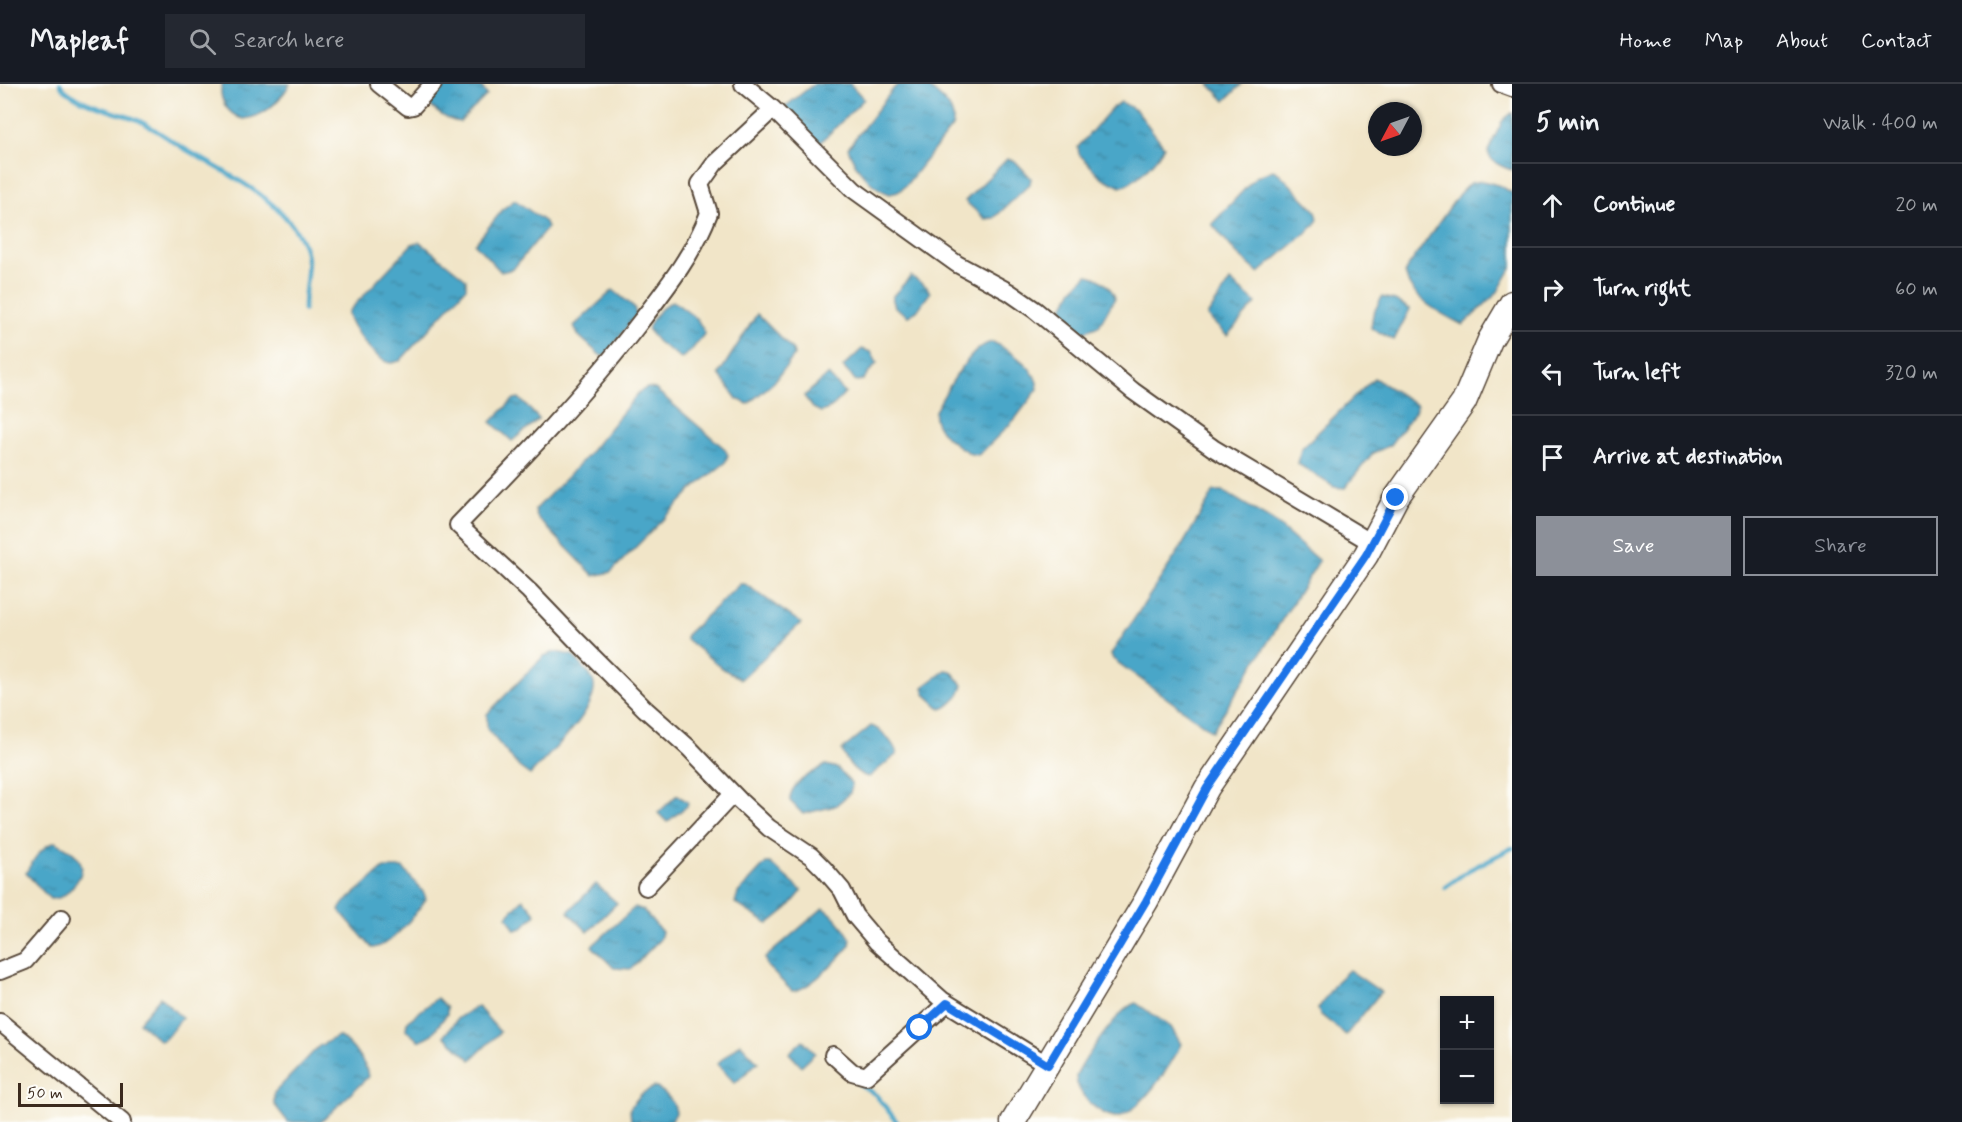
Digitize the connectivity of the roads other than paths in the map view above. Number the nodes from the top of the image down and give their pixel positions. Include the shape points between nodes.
1 (379, 84) edge
2 (433, 84) edge
3 (743, 84) edge
4 (1501, 84) edge
5 (1512, 88) edge
6 (773, 109) junction
7 (1512, 303) edge
8 (1372, 543) junction
9 (734, 794) junction
10 (646, 887) dead end
11 (62, 918) dead end
12 (0, 971) edge
13 (947, 1003) junction
14 (0, 1022) edge
15 (833, 1055) dead end
16 (1048, 1065) junction
17 (122, 1122) edge
18 (1013, 1122) edge

1 - 2 street via 408,107
3 - 6 street
4 - 5 street
6 - 8 street via 854,190 957,264 1035,310 1133,391 1213,448
6 - 9 street via 729,148 700,184 709,213 687,259 662,294 581,397 458,525
7 - 8 main road via 1490,340 1464,402 1396,498
8 - 16 main road via 1207,788 1146,901
9 - 10 street
9 - 13 street via 769,828 811,856 842,890 867,932
11 - 12 street via 25,961
13 - 15 street via 866,1076 861,1077
13 - 16 street
14 - 17 street
16 - 18 main road

